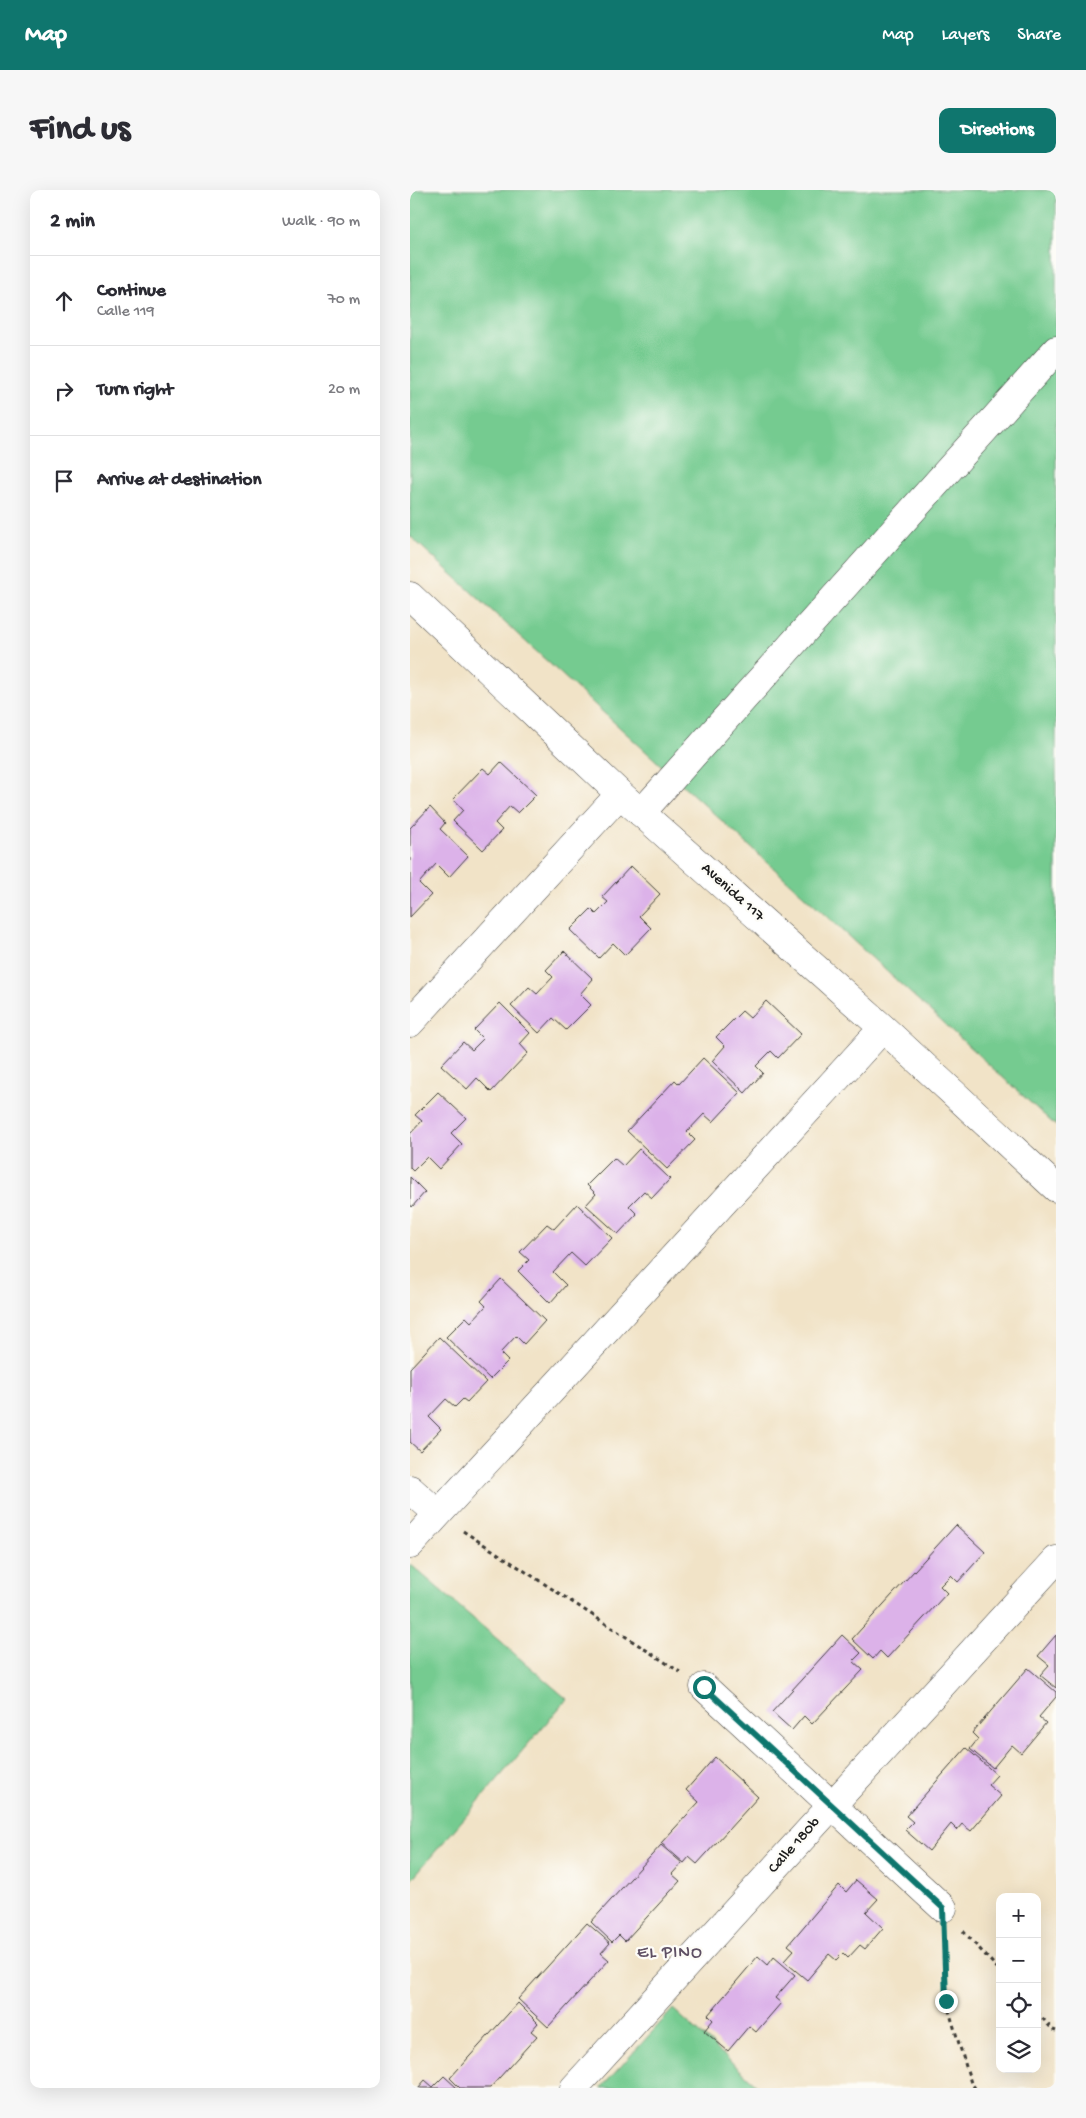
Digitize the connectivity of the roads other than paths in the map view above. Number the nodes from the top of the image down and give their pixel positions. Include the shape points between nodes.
1 (1056, 350) edge
2 (410, 596) edge
3 (620, 794) junction
4 (641, 813) junction
5 (410, 1022) edge
6 (883, 1028) junction
7 (1056, 1188) edge
8 (410, 1489) edge
9 (438, 1514) junction
10 (410, 1544) edge
11 (1056, 1560) edge
12 (704, 1687) road end
13 (832, 1806) junction
14 (943, 1908) road end
15 (574, 2088) edge

1 - 4 street
2 - 3 street, Avenida 117
3 - 4 street, Avenida 117
3 - 5 street
4 - 6 street, Avenida 117
6 - 7 street, Avenida 117
6 - 9 street
8 - 9 street
9 - 10 street
11 - 13 street, Calle 180b
12 - 13 street
13 - 14 street
13 - 15 street, Calle 180b

